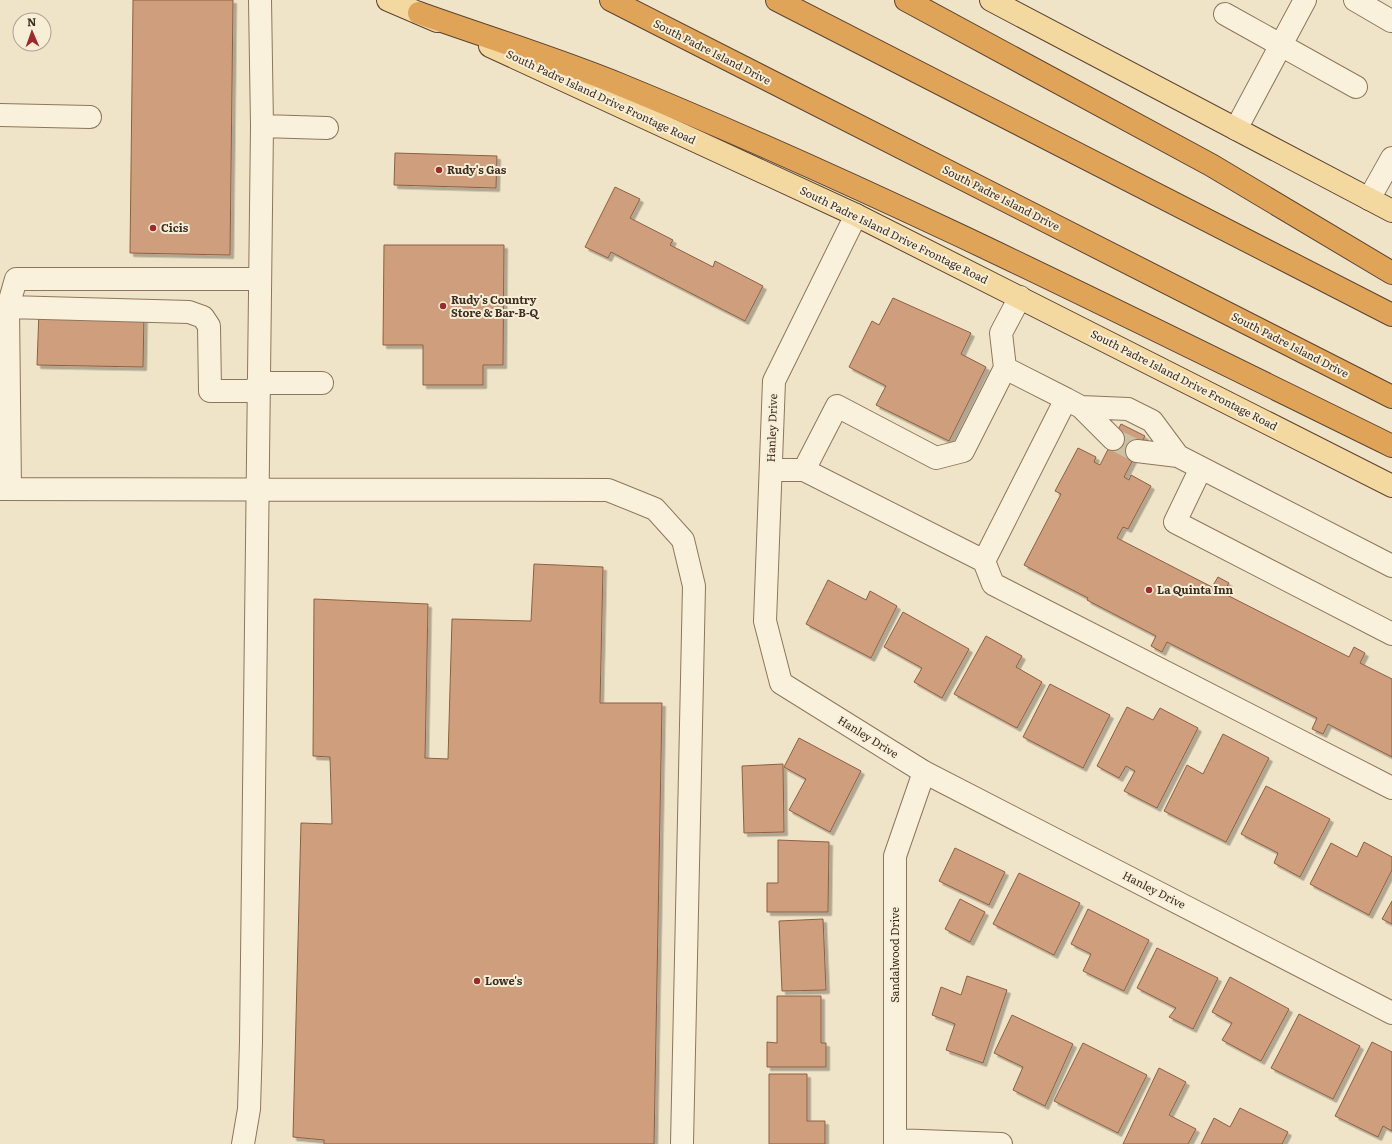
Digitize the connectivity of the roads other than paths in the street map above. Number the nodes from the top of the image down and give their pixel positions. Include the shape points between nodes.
1 (260, 0) edge
2 (388, 0) edge
3 (610, 0) edge
4 (778, 0) edge
5 (906, 0) edge
6 (991, 0) edge
7 (1305, 0) edge
8 (1355, 0) edge
9 (419, 13) junction
10 (1225, 14) dead end
11 (1391, 20) edge
12 (1281, 45) junction
13 (1356, 87) dead end
14 (0, 115) edge
15 (90, 117) dead end
16 (262, 126) junction
17 (327, 128) dead end
18 (1236, 128) junction
19 (1392, 158) edge
20 (1369, 199) junction
21 (1392, 211) edge
22 (856, 215) junction
23 (1392, 273) edge
24 (259, 279) junction
25 (1020, 297) junction
26 (4, 308) edge
27 (1392, 315) edge
28 (1005, 368) junction
29 (322, 383) dead end
30 (258, 387) junction
31 (1392, 397) edge
32 (1074, 403) junction
33 (1113, 439) tunnel mouth
34 (1392, 446) edge
35 (1137, 451) tunnel mouth
36 (1178, 456) junction
37 (1201, 468) junction
38 (771, 470) junction
39 (804, 470) junction
40 (1392, 486) edge
41 (5, 489) edge
42 (258, 489) junction
43 (984, 561) junction
44 (1392, 566) edge
45 (1392, 634) edge
46 (924, 772) junction
47 (1392, 788) edge
48 (1392, 1014) edge
49 (895, 1142) edge
50 (243, 1144) edge
51 (682, 1144) edge
52 (1000, 1144) edge

1 - 16 street
2 - 9 main road, South Padre Island Drive Frontage Road
3 - 31 highway, South Padre Island Drive
4 - 27 highway
5 - 23 highway via 1211,165
6 - 18 main road
7 - 12 street
8 - 11 street
9 - 22 main road, South Padre Island Drive Frontage Road
9 - 34 highway via 618,84 838,179 1030,269
10 - 12 street
12 - 13 street
12 - 18 street
14 - 15 street
16 - 17 street
16 - 24 street
18 - 20 main road
19 - 20 street
20 - 21 main road
22 - 25 main road, South Padre Island Drive Frontage Road
22 - 38 street, Hanley Drive via 774,380
24 - 26 street via 16,279
24 - 30 street
25 - 28 street via 1001,333
25 - 40 main road, South Padre Island Drive Frontage Road
26 - 30 street via 188,312 203,317 209,326 210,391
26 - 41 street
28 - 32 street
28 - 39 street via 962,451 936,458 838,406
29 - 30 street
30 - 42 street
32 - 33 street
32 - 36 street via 1128,409 1152,421
32 - 43 street
35 - 36 street
36 - 37 street
37 - 44 street
37 - 45 street via 1174,522
38 - 39 street
38 - 46 street, Hanley Drive via 766,621 781,682
39 - 43 street
41 - 42 street
42 - 50 street via 249,1109
42 - 51 street via 608,490 655,509 683,540 694,586
43 - 47 street via 993,584
46 - 48 street, Hanley Drive
46 - 49 street, Sandalwood Drive via 895,856
49 - 52 street

